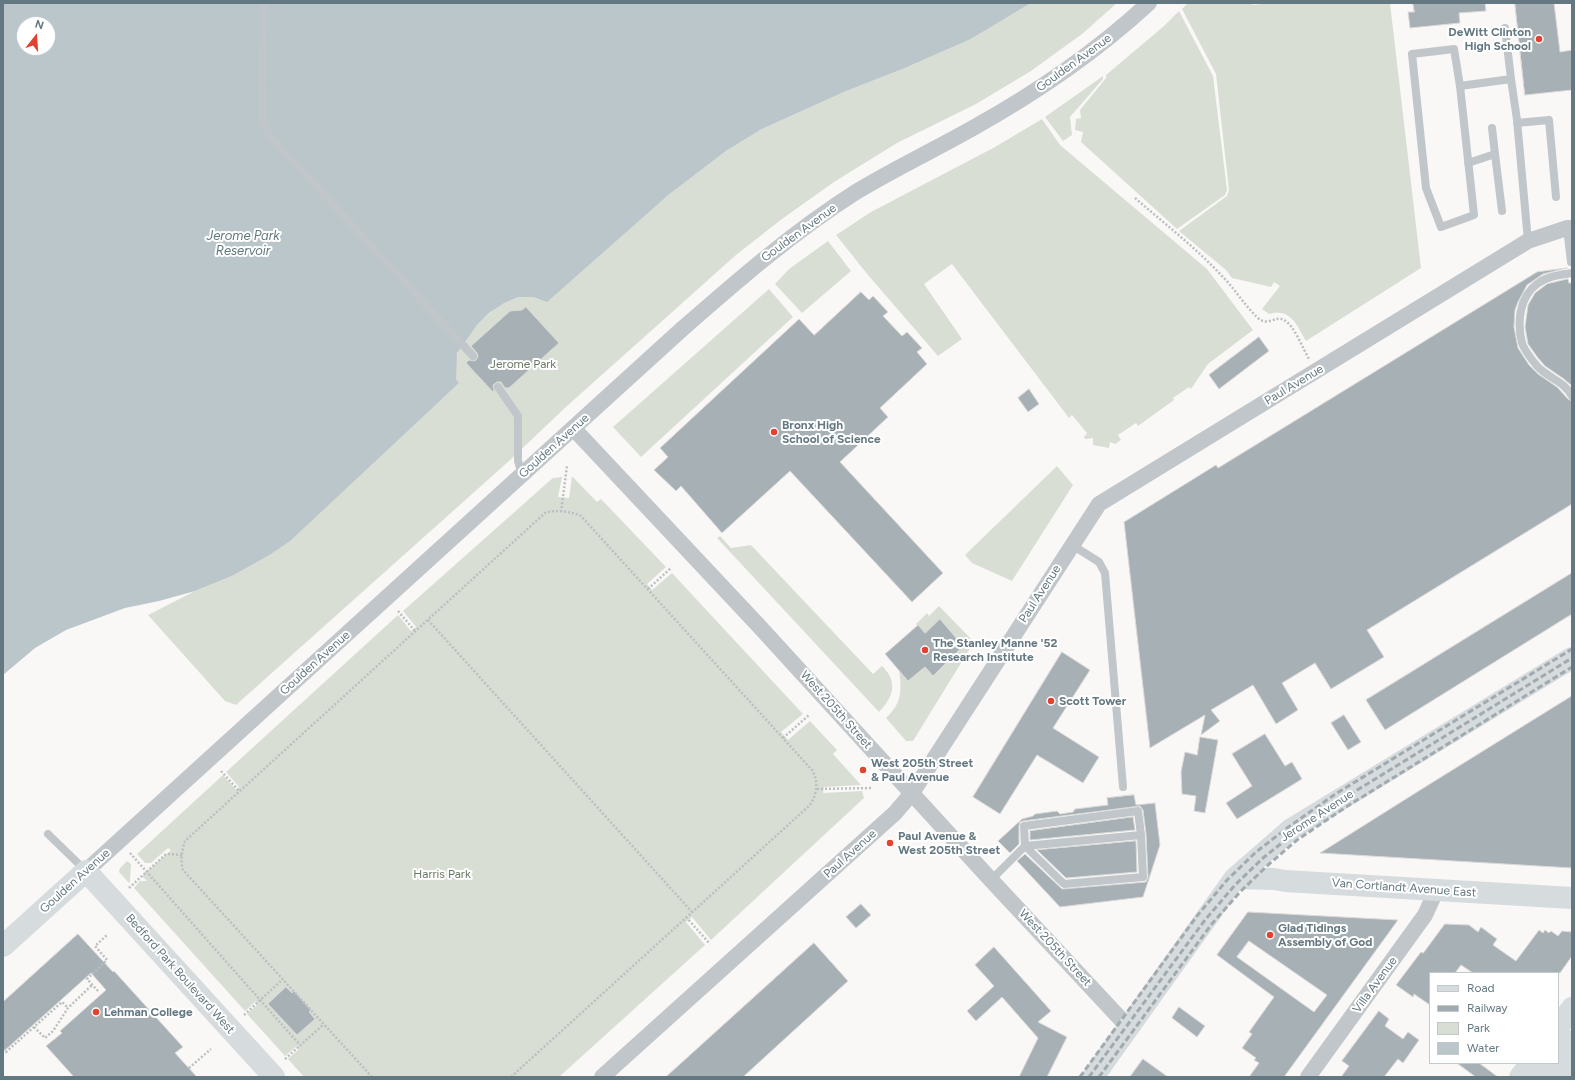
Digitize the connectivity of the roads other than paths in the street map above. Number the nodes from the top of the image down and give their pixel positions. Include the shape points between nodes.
1 (264, 3) edge
2 (1149, 3) edge
3 (1505, 28) dead end
4 (1511, 79) junction
5 (1460, 86) junction
6 (1518, 123) junction
7 (1492, 128) dead end
8 (1495, 154) junction
9 (1468, 163) junction
10 (1556, 197) dead end
11 (1502, 211) dead end
12 (1569, 228) edge
13 (1528, 241) junction
14 (1571, 262) dead end
15 (1572, 274) edge
16 (473, 356) dead end
17 (498, 387) dead end
18 (1572, 396) edge
19 (574, 429) junction
20 (522, 474) junction
21 (1072, 545) junction
22 (1572, 658) edge
23 (1123, 787) dead end
24 (912, 793) junction
25 (48, 834) dead end
26 (1141, 835) junction
27 (1025, 846) junction
28 (86, 871) junction
29 (1235, 878) junction
30 (991, 880) junction
31 (1436, 890) junction
32 (1572, 898) edge
33 (3, 946) edge
34 (1572, 1008) edge
35 (1559, 1026) edge
36 (1129, 1028) junction
37 (1572, 1041) edge
38 (1559, 1057) edge
39 (1572, 1063) edge
40 (1530, 1064) edge
41 (1553, 1064) edge
42 (279, 1068) edge
43 (1572, 1069) edge
44 (602, 1077) edge
45 (1093, 1077) edge
46 (1308, 1077) edge
47 (1520, 1077) edge
48 (1544, 1077) edge
49 (1562, 1077) edge
50 (1568, 1077) edge

1 - 16 lane via 263,120 270,136
2 - 19 street, Goulden Avenue via 1092,51 1031,94 870,184 796,234 735,283
3 - 4 lane
4 - 5 lane
4 - 6 lane
5 - 9 lane
5 - 9 lane via 1454,49 1412,54 1426,188 1441,227 1474,215
6 - 10 lane via 1549,120
6 - 13 lane
7 - 8 lane
8 - 9 lane
8 - 11 lane
12 - 13 street, Paul Avenue
12 - 14 lane
13 - 21 street, Paul Avenue via 1099,504
15 - 18 lane via 1550,277 1537,284 1525,297 1519,319 1522,345 1538,367 1563,384
17 - 20 lane via 518,416 518,461
19 - 20 street, Goulden Avenue
19 - 24 street, West 205th Street
20 - 28 street, Goulden Avenue
21 - 23 lane via 1099,562 1105,573
21 - 24 street, Paul Avenue
22 - 29 street, Jerome Avenue via 1290,830
24 - 30 street, West 205th Street
24 - 44 street, Paul Avenue via 886,822
25 - 28 lane
26 - 27 lane
26 - 27 lane via 1138,812 1024,826
26 - 27 lane via 1143,877 1064,884
27 - 30 lane
28 - 33 street, Goulden Avenue
28 - 42 street, Bedford Park Boulevard West
29 - 31 street, Van Cortlandt Avenue East
29 - 36 street, Jerome Avenue
30 - 36 street, West 205th Street
31 - 32 street, Van Cortlandt Avenue East
31 - 46 street, Villa Avenue via 1426,915
34 - 35 street
36 - 45 street, Jerome Avenue
37 - 38 street
39 - 49 street
40 - 47 street
41 - 48 street
43 - 50 street

